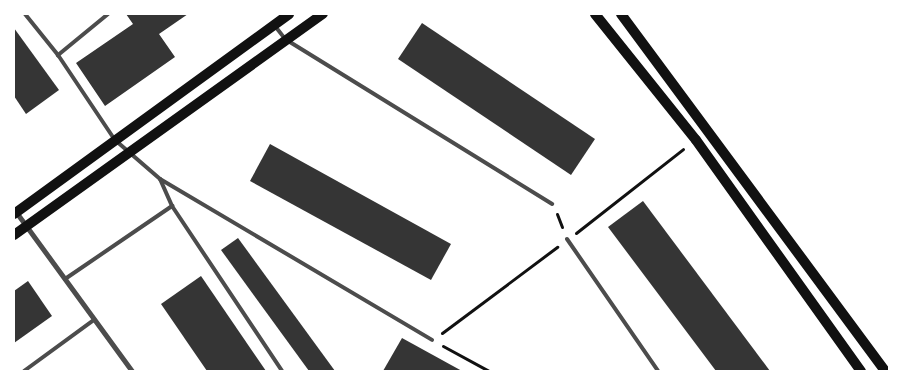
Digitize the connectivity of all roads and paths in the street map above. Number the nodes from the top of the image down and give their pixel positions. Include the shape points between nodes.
1 (25, 14) edge
2 (108, 14) edge
3 (289, 14) edge
4 (323, 14) edge
5 (595, 14) edge
6 (621, 14) edge
7 (274, 24) junction
8 (285, 39) junction
9 (58, 55) junction
10 (115, 140) junction
11 (696, 140) junction
12 (127, 151) junction
13 (160, 179) junction
14 (552, 204) joint
15 (172, 206) junction
16 (15, 213) edge
17 (26, 226) junction
18 (14, 235) edge
19 (567, 239) junction
20 (65, 280) junction
21 (94, 320) junction
22 (432, 340) junction
23 (24, 371) edge
24 (132, 371) edge
25 (282, 371) edge
26 (489, 371) edge
27 (658, 371) edge
28 (861, 371) edge
29 (885, 371) edge

1 - 9 lane
2 - 9 lane
3 - 7 main road
4 - 8 main road
5 - 11 main road
6 - 29 main road
7 - 8 lane
7 - 10 main road
8 - 12 main road
8 - 14 lane
9 - 10 lane
10 - 12 lane
10 - 16 main road
11 - 19 path
11 - 28 main road
12 - 13 lane
12 - 17 main road
13 - 15 lane
13 - 22 lane
14 - 19 path
15 - 20 lane
15 - 25 lane
16 - 17 street
17 - 18 main road
17 - 20 street
19 - 22 path
19 - 27 lane
20 - 21 street
21 - 23 lane
21 - 24 street
22 - 26 path

